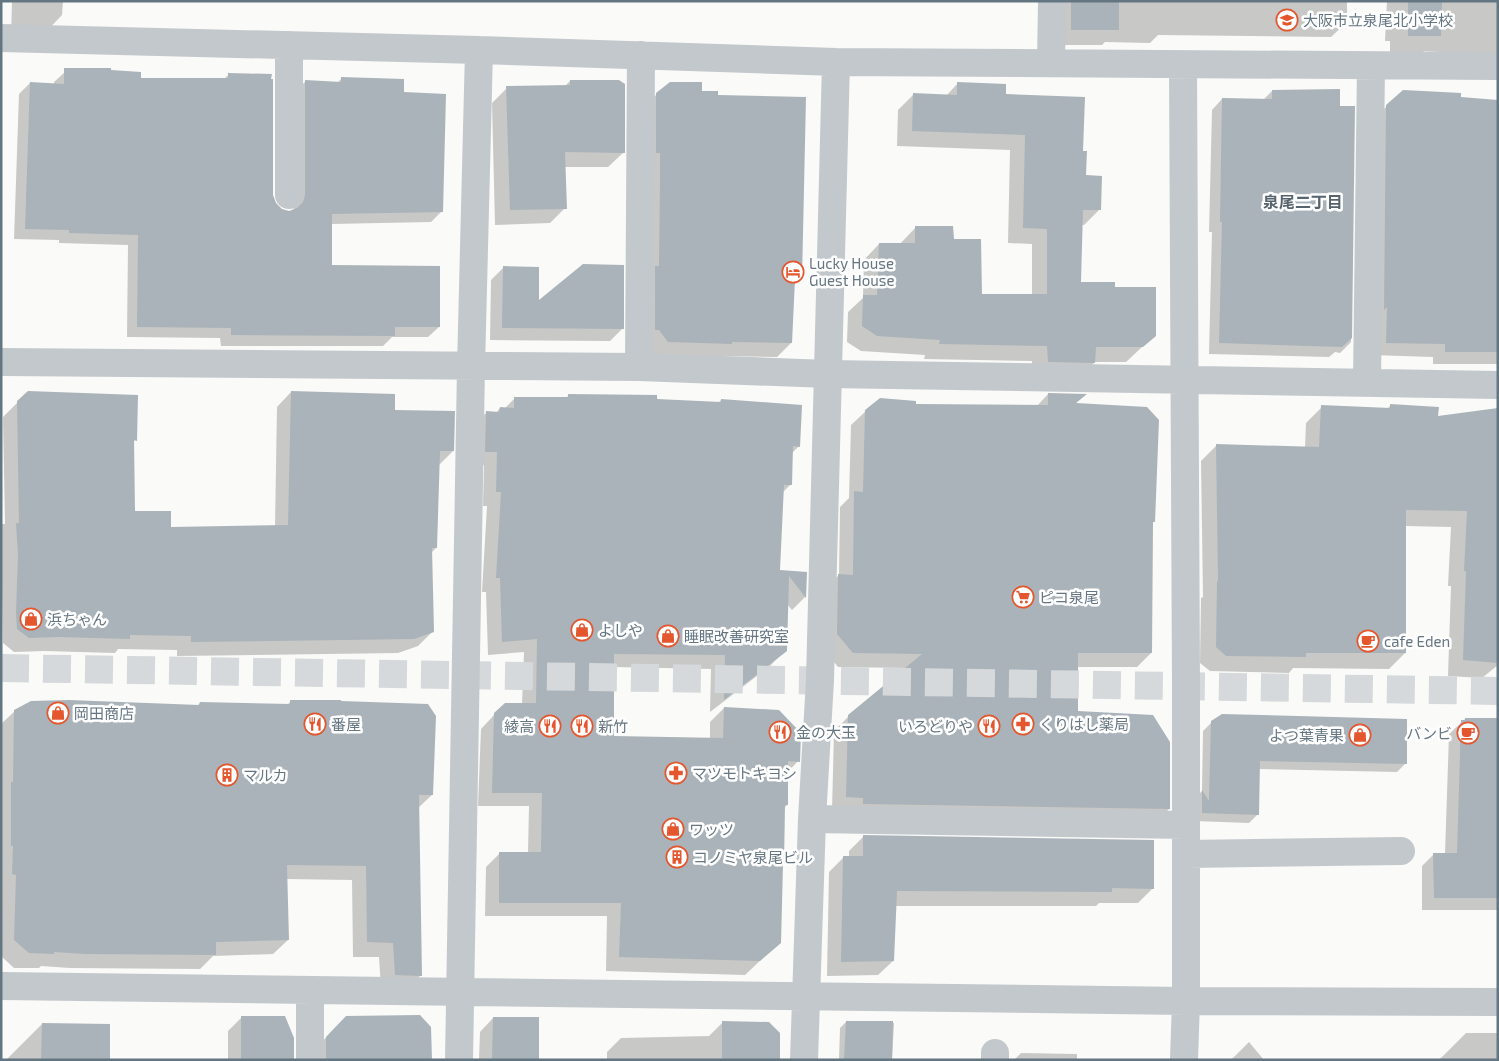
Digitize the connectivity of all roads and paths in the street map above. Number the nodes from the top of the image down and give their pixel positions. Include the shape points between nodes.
1 (1052, 1) edge
2 (1, 38) edge
3 (289, 45) junction
4 (479, 50) junction
5 (640, 55) junction
6 (836, 62) junction
7 (1051, 63) junction
8 (1183, 65) junction
9 (1371, 66) junction
10 (1498, 66) edge
11 (289, 195) dead end
12 (1, 362) edge
13 (471, 367) junction
14 (639, 367) junction
15 (828, 374) junction
16 (1184, 380) junction
17 (1367, 382) junction
18 (1498, 385) edge
19 (812, 819) junction
20 (1186, 825) junction
21 (1401, 851) dead end
22 (1186, 854) junction
23 (1, 986) edge
24 (310, 991) junction
25 (460, 993) junction
26 (805, 996) junction
27 (1186, 1001) junction
28 (1498, 1002) edge
29 (310, 1060) edge
30 (459, 1060) edge
31 (804, 1060) edge
32 (1184, 1060) edge

1 - 7 street
2 - 3 street
3 - 4 street
3 - 11 street
4 - 5 street
4 - 13 street
5 - 6 street
5 - 14 street
6 - 7 street
6 - 15 street
7 - 8 street
8 - 9 street
8 - 16 street
9 - 10 street
9 - 17 street
12 - 13 street
13 - 14 street
13 - 25 street
14 - 15 street
15 - 16 street
15 - 19 street via 820,680
16 - 17 street
16 - 20 street
17 - 18 street
19 - 20 street
19 - 26 street
20 - 22 street
21 - 22 street
22 - 27 street
23 - 24 street
24 - 25 street
24 - 29 street
25 - 26 street
25 - 30 street
26 - 27 street
26 - 31 street
27 - 28 street
27 - 32 street

